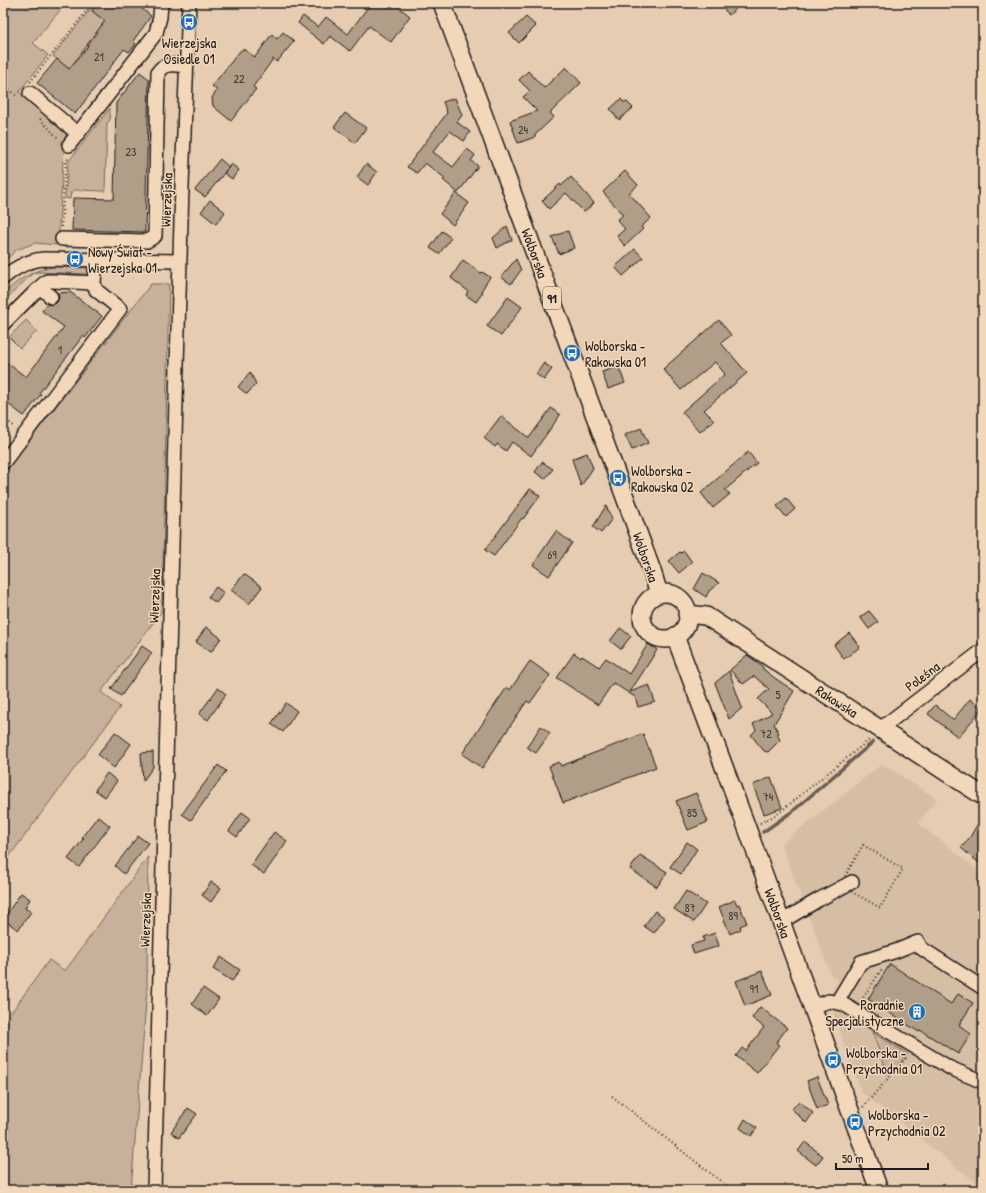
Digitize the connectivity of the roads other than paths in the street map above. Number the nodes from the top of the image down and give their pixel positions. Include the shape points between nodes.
1 (161, 3) edge
2 (189, 3) edge
3 (442, 3) edge
4 (186, 66) junction
5 (30, 93) road end
6 (77, 133) junction
7 (70, 150) road end
8 (62, 239) road end
9 (96, 259) junction
10 (180, 261) junction
11 (3, 278) edge
12 (94, 283) junction
13 (40, 287) junction
14 (51, 297) dead end
15 (3, 324) edge
16 (3, 463) edge
17 (659, 594) junction
18 (687, 614) junction
19 (675, 636) junction
20 (983, 650) edge
21 (880, 729) junction
22 (983, 796) edge
23 (848, 885) road end
24 (781, 922) junction
25 (983, 988) edge
26 (838, 1002) junction
27 (812, 1007) junction
28 (983, 1082) edge
29 (154, 1190) edge
30 (879, 1190) edge

1 - 6 street via 156,33
2 - 4 street, Wierzejska
3 - 17 main road, Wolborska / 91
4 - 8 street via 165,65 158,72 155,236 147,241
4 - 10 street, Wierzejska
5 - 6 street
6 - 7 street
9 - 10 street
9 - 11 street via 37,259
9 - 12 street
10 - 29 street, Wierzejska
12 - 13 street via 47,281
12 - 16 street via 96,290 120,309
13 - 14 street
13 - 15 street
17 - 18 main road via 672,594 678,597 686,607
17 - 19 main road via 648,600 645,605 642,611 643,624 656,637
18 - 19 main road via 686,624
18 - 21 main road, Rakowska via 706,616
19 - 24 main road, Wolborska
20 - 21 street, Poleśna
21 - 22 main road, Rakowska
23 - 24 street
24 - 27 main road, Wolborska
25 - 26 street via 924,950 918,942 861,962
26 - 27 street via 829,1001
26 - 28 street via 950,1068
27 - 30 main road, Wolborska

